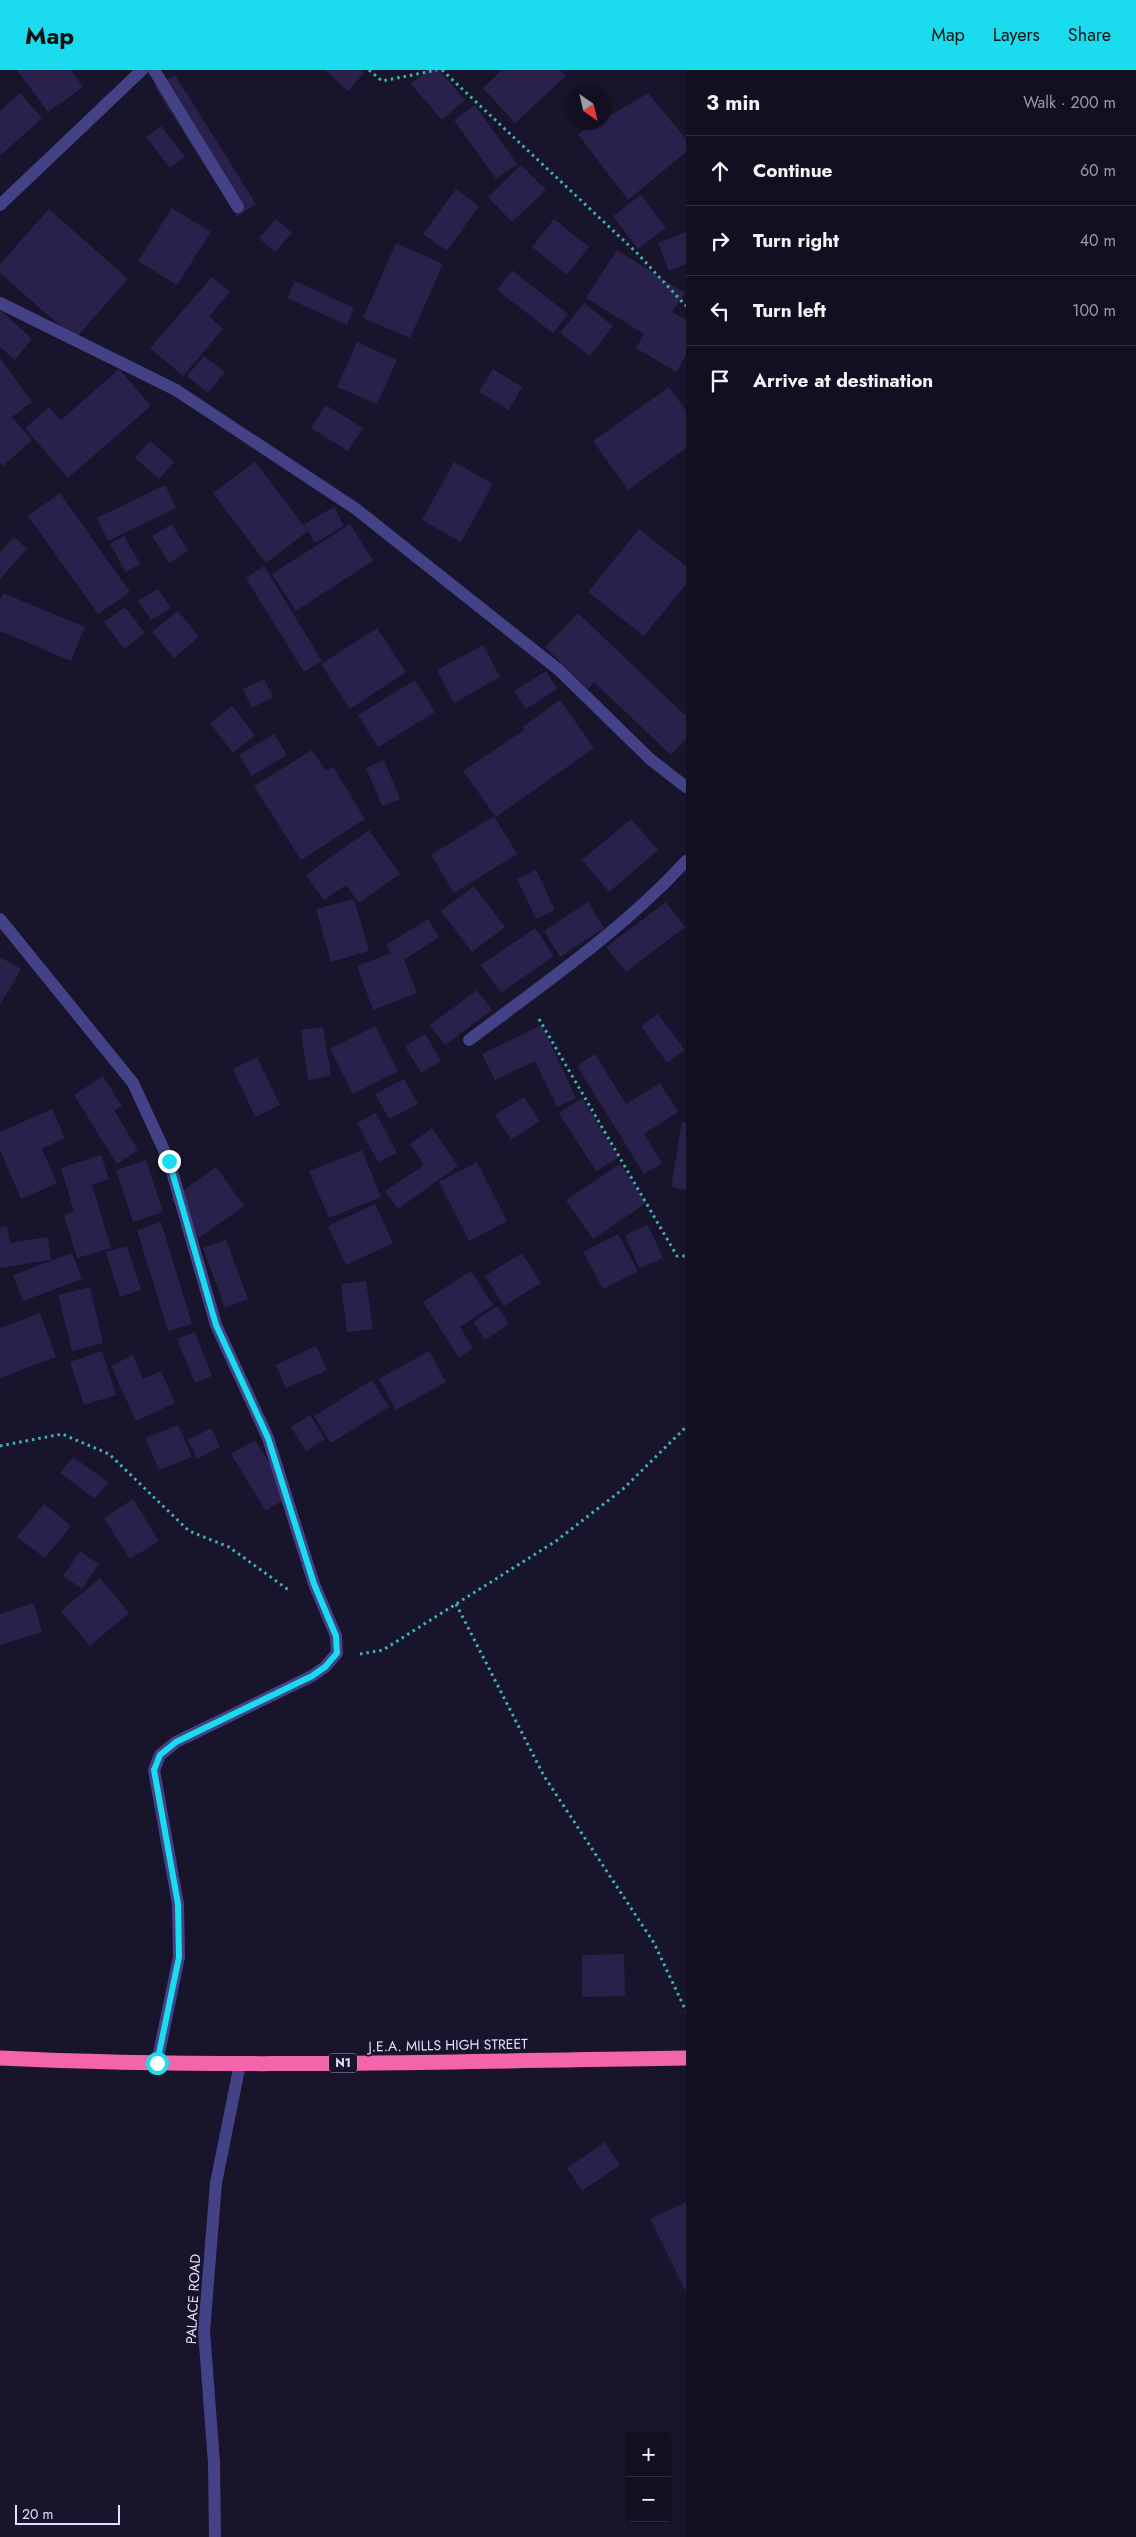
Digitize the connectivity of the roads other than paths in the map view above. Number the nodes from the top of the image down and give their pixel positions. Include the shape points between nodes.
1 (142, 70) edge
2 (154, 70) edge
3 (0, 205) edge
4 (238, 207) dead end
5 (0, 302) edge
6 (686, 787) edge
7 (686, 861) edge
8 (0, 919) edge
9 (469, 1040) dead end
10 (0, 2058) edge
11 (686, 2058) edge
12 (157, 2063) junction
13 (240, 2064) junction
14 (215, 2537) edge

1 - 3 street
2 - 4 street
5 - 6 street via 176,390 356,509 559,670 650,759
7 - 9 street via 661,888 595,944
8 - 12 street via 133,1083 169,1161 216,1325 268,1438 314,1584 336,1636 337,1653 312,1676 176,1742 160,1755 154,1770 178,1904 179,1957
10 - 12 highway, J.E.A. MILLS HIGH STREET / N1
11 - 13 highway, J.E.A. MILLS HIGH STREET / N1
12 - 13 highway, J.E.A. MILLS HIGH STREET / N1
13 - 14 street, PALACE ROAD via 216,2183 204,2331 214,2463

